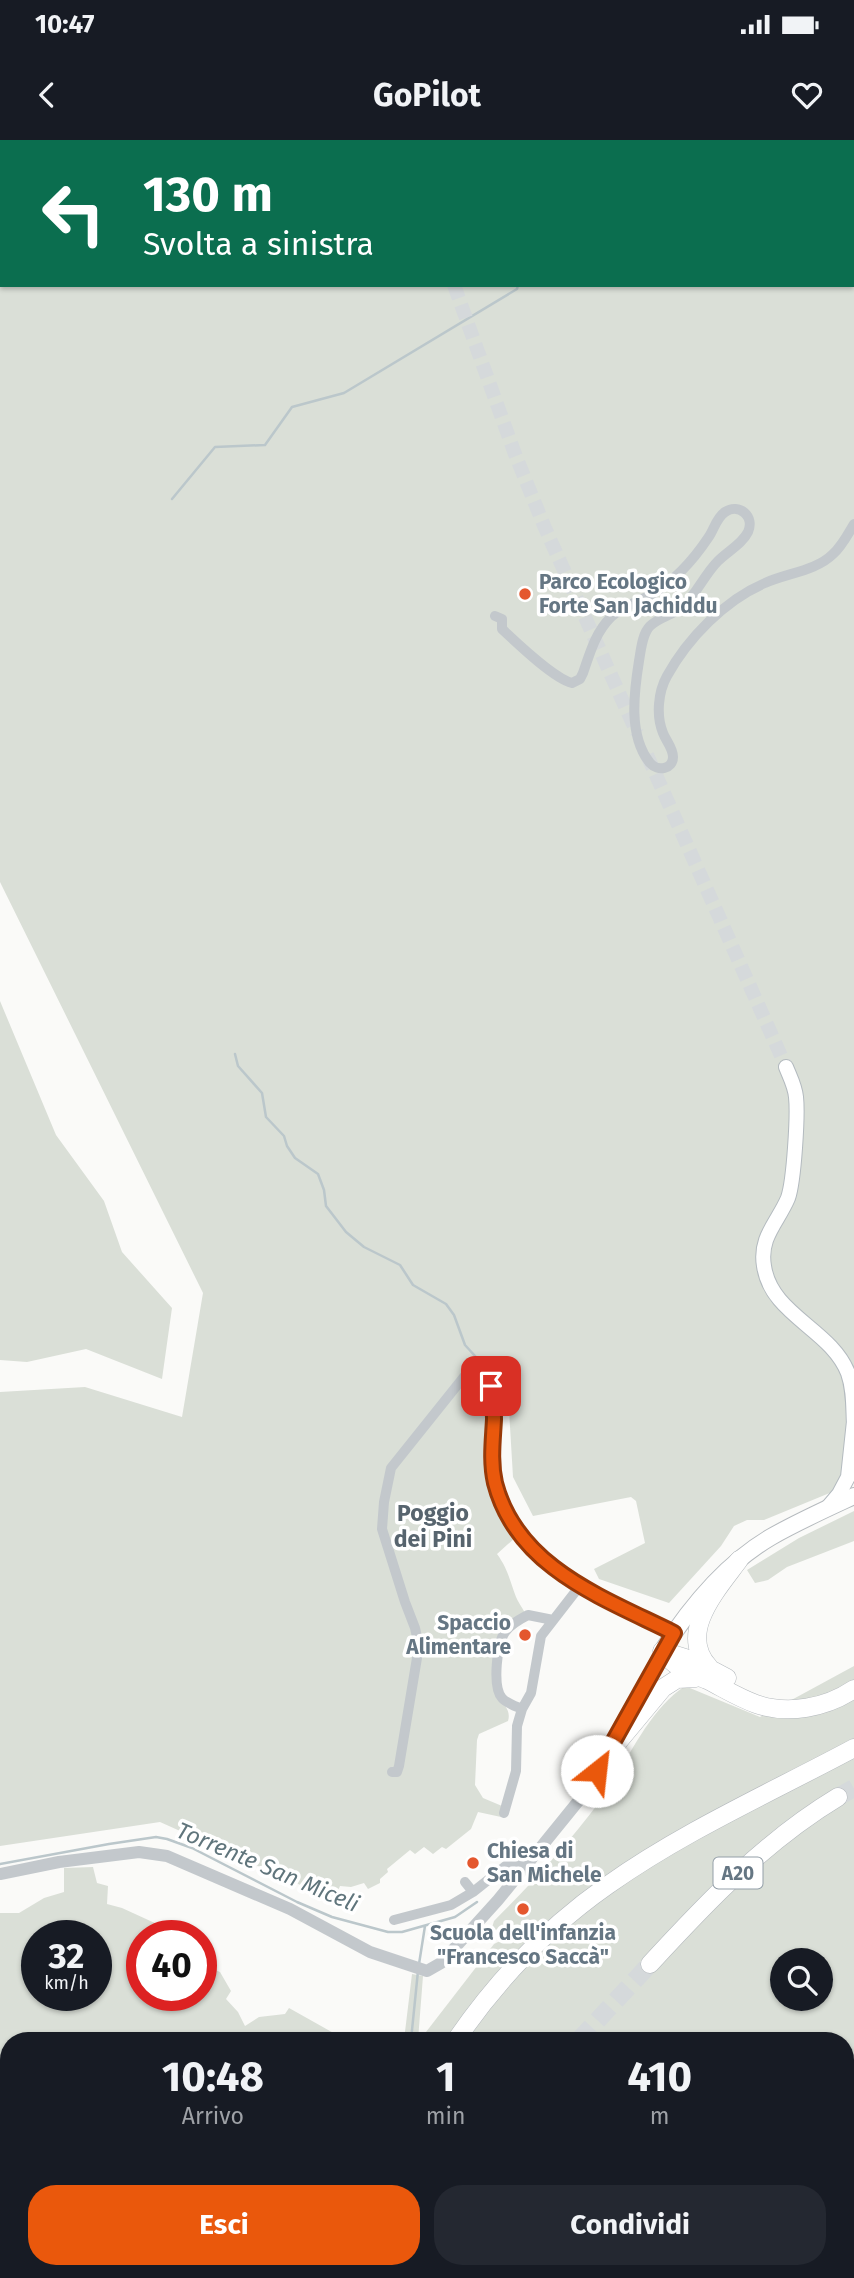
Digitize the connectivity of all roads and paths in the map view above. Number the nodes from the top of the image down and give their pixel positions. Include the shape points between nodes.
1 (854, 524) edge
2 (495, 615) dead end
3 (786, 1067) tunnel mouth
4 (854, 1423) edge
5 (852, 1471) edge
6 (854, 1496) edge
7 (826, 1509) junction
8 (739, 1560) junction
9 (579, 1587) junction
10 (553, 1620) junction
11 (674, 1633) junction
12 (662, 1651) junction
13 (709, 1675) junction
14 (854, 1676) edge
15 (854, 1689) edge
16 (522, 1709) junction
17 (854, 1748) edge
18 (604, 1759) junction
19 (392, 1772) dead end
20 (838, 1797) tunnel mouth
21 (504, 1813) dead end
22 (526, 1865) junction
23 (0, 1874) edge
24 (465, 1882) dead end
25 (473, 1892) junction
26 (394, 1920) dead end
27 (650, 1964) tunnel mouth
28 (462, 2032) edge

1 - 2 street via 825,561 747,592 692,641 662,688 659,720 673,754 667,768 649,763 636,730 635,684 643,640 650,626 682,607 719,560 742,541 750,527 744,512 736,508 726,511 705,543 671,580 613,615 597,637 580,679 572,683 510,637 502,629 502,619
3 - 4 main road via 797,1103 792,1178 788,1197 765,1239 765,1271 779,1300 845,1365 853,1391
4 - 5 main road
5 - 7 main road
6 - 7 main road
7 - 8 main road
8 - 11 main road via 704,1594
8 - 13 highway via 696,1630 697,1651
9 - 10 street
9 - 11 street
9 - 19 street via 523,1541 511,1520 495,1483 491,1386 477,1373 467,1373 391,1468 384,1502 382,1529 419,1646 399,1766
10 - 16 street via 541,1636 530,1693
10 - 16 street via 528,1615 503,1636 497,1663 498,1692 504,1701
11 - 12 main road
12 - 13 highway via 695,1661
12 - 18 street
13 - 14 highway via 757,1694 786,1699 822,1694
13 - 15 highway via 754,1703 788,1710 825,1703
13 - 18 highway via 684,1678 663,1688
16 - 21 street via 516,1771
17 - 28 highway, A20 via 631,1869 584,1903 508,1974
18 - 22 street via 580,1799
20 - 27 highway, A20 via 762,1850
22 - 23 street via 432,1970 370,1952 258,1894 157,1854 92,1857
22 - 25 street via 507,1865
24 - 25 street
25 - 26 street via 451,1905

